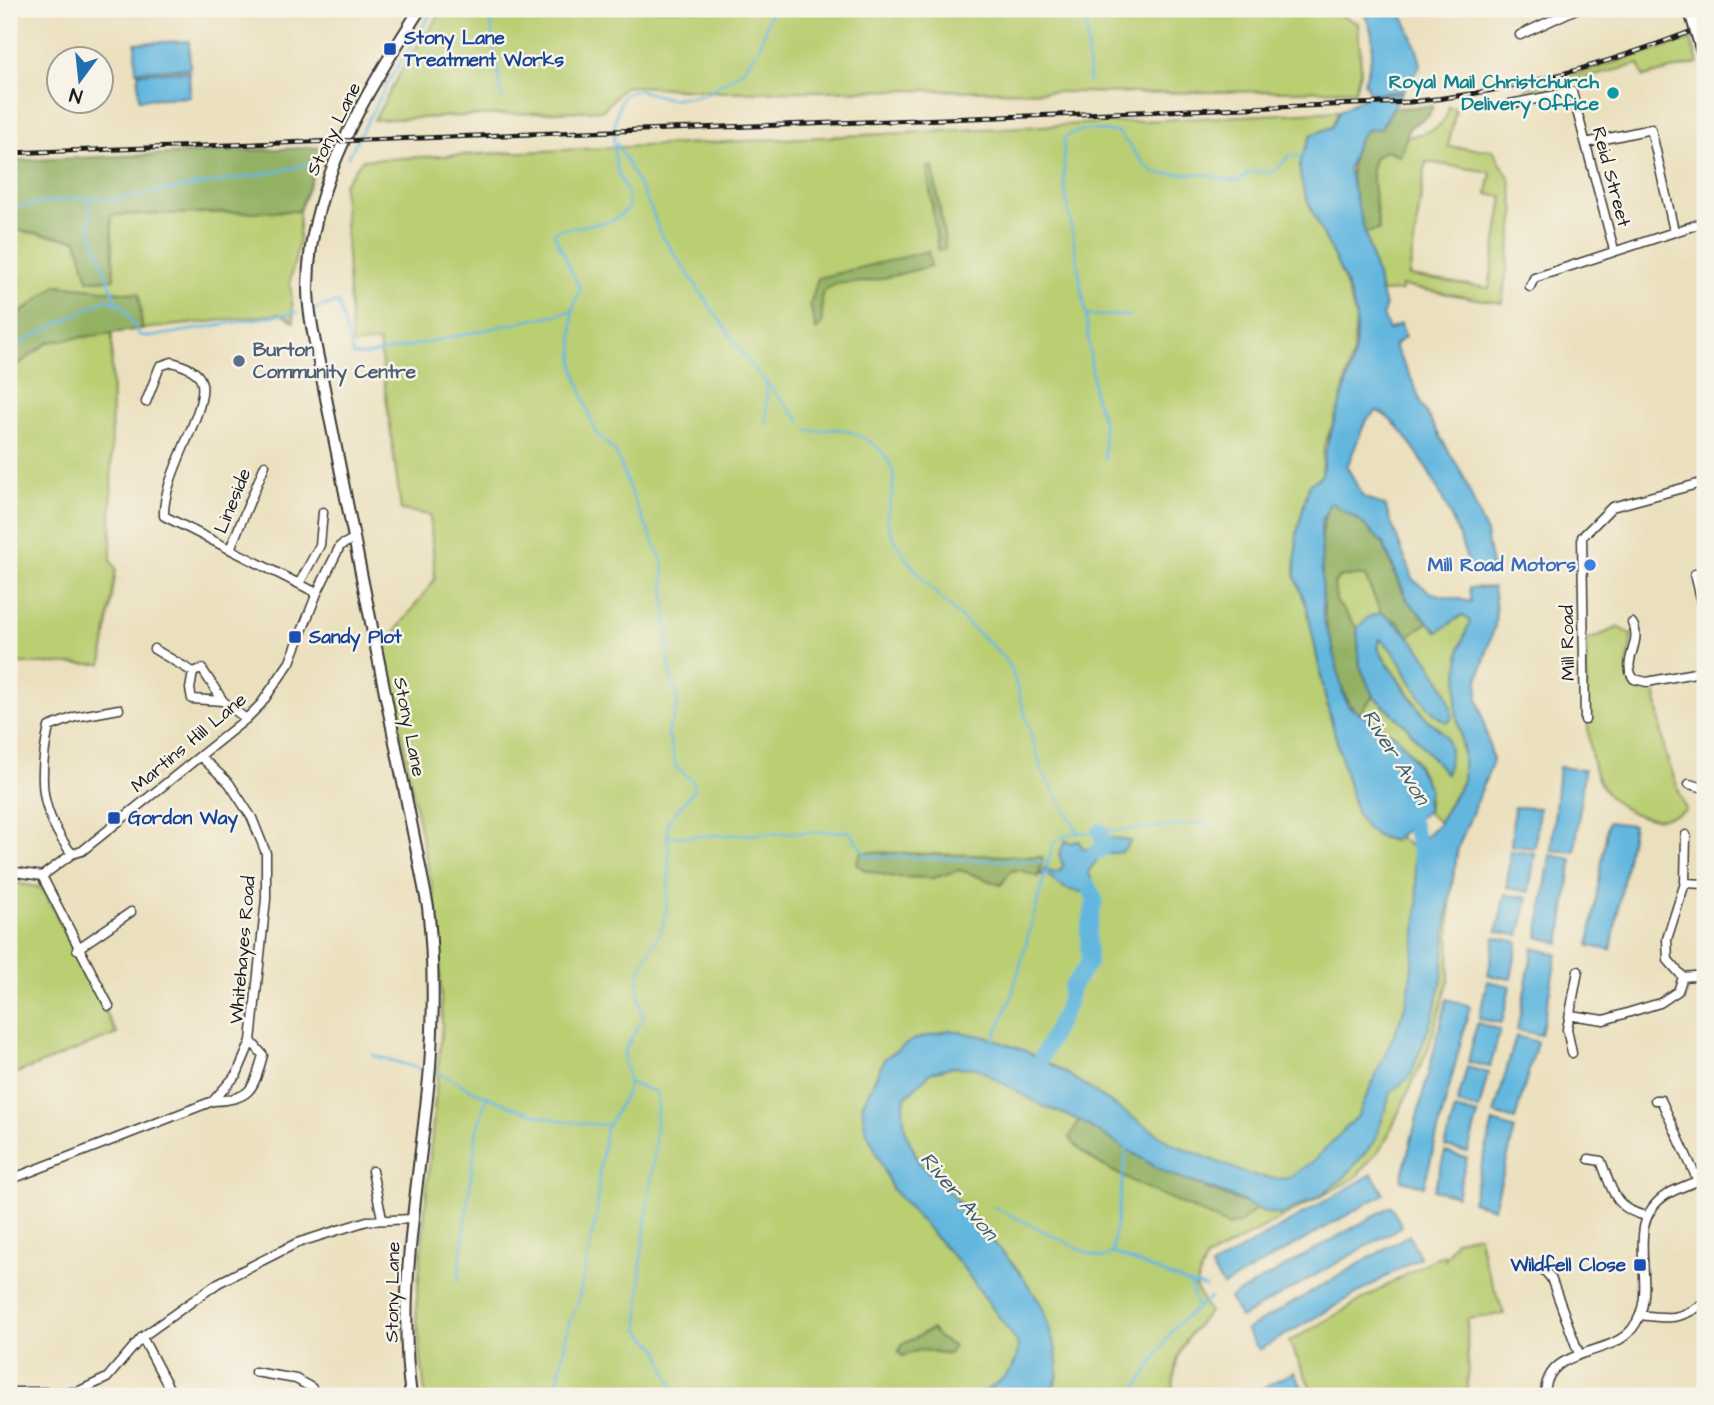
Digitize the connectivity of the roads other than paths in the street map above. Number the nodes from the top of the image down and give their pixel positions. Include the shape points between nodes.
1 (420, 9) edge
2 (1576, 9) edge
3 (1690, 12) edge
4 (1520, 35) dead end
5 (1703, 57) edge
6 (1510, 104) dead end
7 (1586, 143) junction
8 (1705, 222) edge
9 (1674, 231) junction
10 (1614, 250) junction
11 (1530, 286) dead end
12 (145, 402) dead end
13 (265, 465) dead end
14 (1705, 482) edge
15 (323, 512) dead end
16 (355, 538) junction
17 (230, 549) junction
18 (1695, 574) dead end
19 (299, 584) junction
20 (317, 593) junction
21 (1705, 615) edge
22 (1632, 623) dead end
23 (154, 649) dead end
24 (1705, 671) edge
25 (192, 672) junction
26 (223, 701) junction
27 (119, 709) dead end
28 (246, 719) junction
29 (1585, 720) dead end
30 (201, 757) junction
31 (1689, 785) dead end
32 (1705, 788) edge
33 (1686, 835) dead end
34 (72, 854) junction
35 (9, 871) edge
36 (42, 876) junction
37 (1685, 883) junction
38 (1705, 884) edge
39 (131, 912) dead end
40 (77, 949) junction
41 (1578, 971) dead end
42 (1705, 975) edge
43 (1683, 977) junction
44 (109, 1006) dead end
45 (1570, 1015) junction
46 (251, 1041) junction
47 (1572, 1052) dead end
48 (1655, 1100) dead end
49 (213, 1101) junction
50 (1589, 1159) dead end
51 (372, 1171) dead end
52 (9, 1180) edge
53 (1702, 1180) edge
54 (1646, 1216) junction
55 (382, 1219) junction
56 (413, 1219) junction
57 (1542, 1268) dead end
58 (1705, 1303) edge
59 (1640, 1315) junction
60 (142, 1337) junction
61 (1579, 1354) junction
62 (255, 1371) dead end
63 (169, 1388) dead end
64 (9, 1392) edge
65 (77, 1394) edge
66 (313, 1396) edge
67 (411, 1396) edge
68 (1545, 1396) edge

1 - 16 main road, Stony Lane via 353,122 324,187 314,228 309,302
2 - 4 street
3 - 5 main road, bridge
6 - 7 street, Reid Street via 1572,92
7 - 9 street via 1651,129
7 - 10 street, Reid Street
8 - 9 street, Reid Street
9 - 10 street, Reid Street
10 - 11 street, Reid Street via 1534,278
12 - 17 street via 160,366 172,362 195,371 202,384 199,401 168,486 164,516
13 - 17 street, Lineside
14 - 29 street, Mill Road via 1612,507 1582,537
15 - 19 street via 320,545
16 - 20 street, Martins Hill Lane via 340,546
16 - 56 main road, Stony Lane via 428,907 432,951 430,1066
17 - 19 street
18 - 21 street
19 - 20 street
20 - 28 street, Martins Hill Lane via 290,662
22 - 24 street via 1637,635 1629,672 1638,681
23 - 25 street
25 - 26 street via 202,669
25 - 26 street via 192,699
26 - 28 street
27 - 34 street via 49,727 41,764 44,799 53,829
28 - 30 street, Martins Hill Lane
30 - 34 street, Martins Hill Lane via 82,851
30 - 46 street, Whitehayes Road via 229,783 252,818 266,853 266,899
31 - 32 street
33 - 37 street
34 - 36 street, Martins Hill Lane
35 - 36 street
36 - 40 street
37 - 38 street
37 - 43 street via 1667,939 1668,960
39 - 40 street
40 - 44 street
41 - 45 street
42 - 43 street
43 - 45 street via 1678,991 1660,1003 1604,1020
45 - 47 street via 1567,1029
46 - 49 street, Whitehayes Road via 237,1074
46 - 49 street, Whitehayes Road via 262,1055 254,1085 238,1099
48 - 53 street via 1661,1100
49 - 52 street, Whitehayes Road
50 - 54 street via 1601,1161 1619,1203 1628,1212
51 - 55 street
53 - 54 street via 1665,1195
54 - 59 street via 1642,1231 1645,1295
55 - 56 street
55 - 60 street via 297,1243 218,1283
56 - 67 main road, Stony Lane via 407,1286
57 - 61 street via 1551,1278
58 - 59 street via 1671,1319
59 - 61 street via 1619,1340
60 - 63 street
60 - 65 street via 107,1378
61 - 68 street via 1556,1367 1545,1386
62 - 66 street via 304,1382
64 - 65 street

